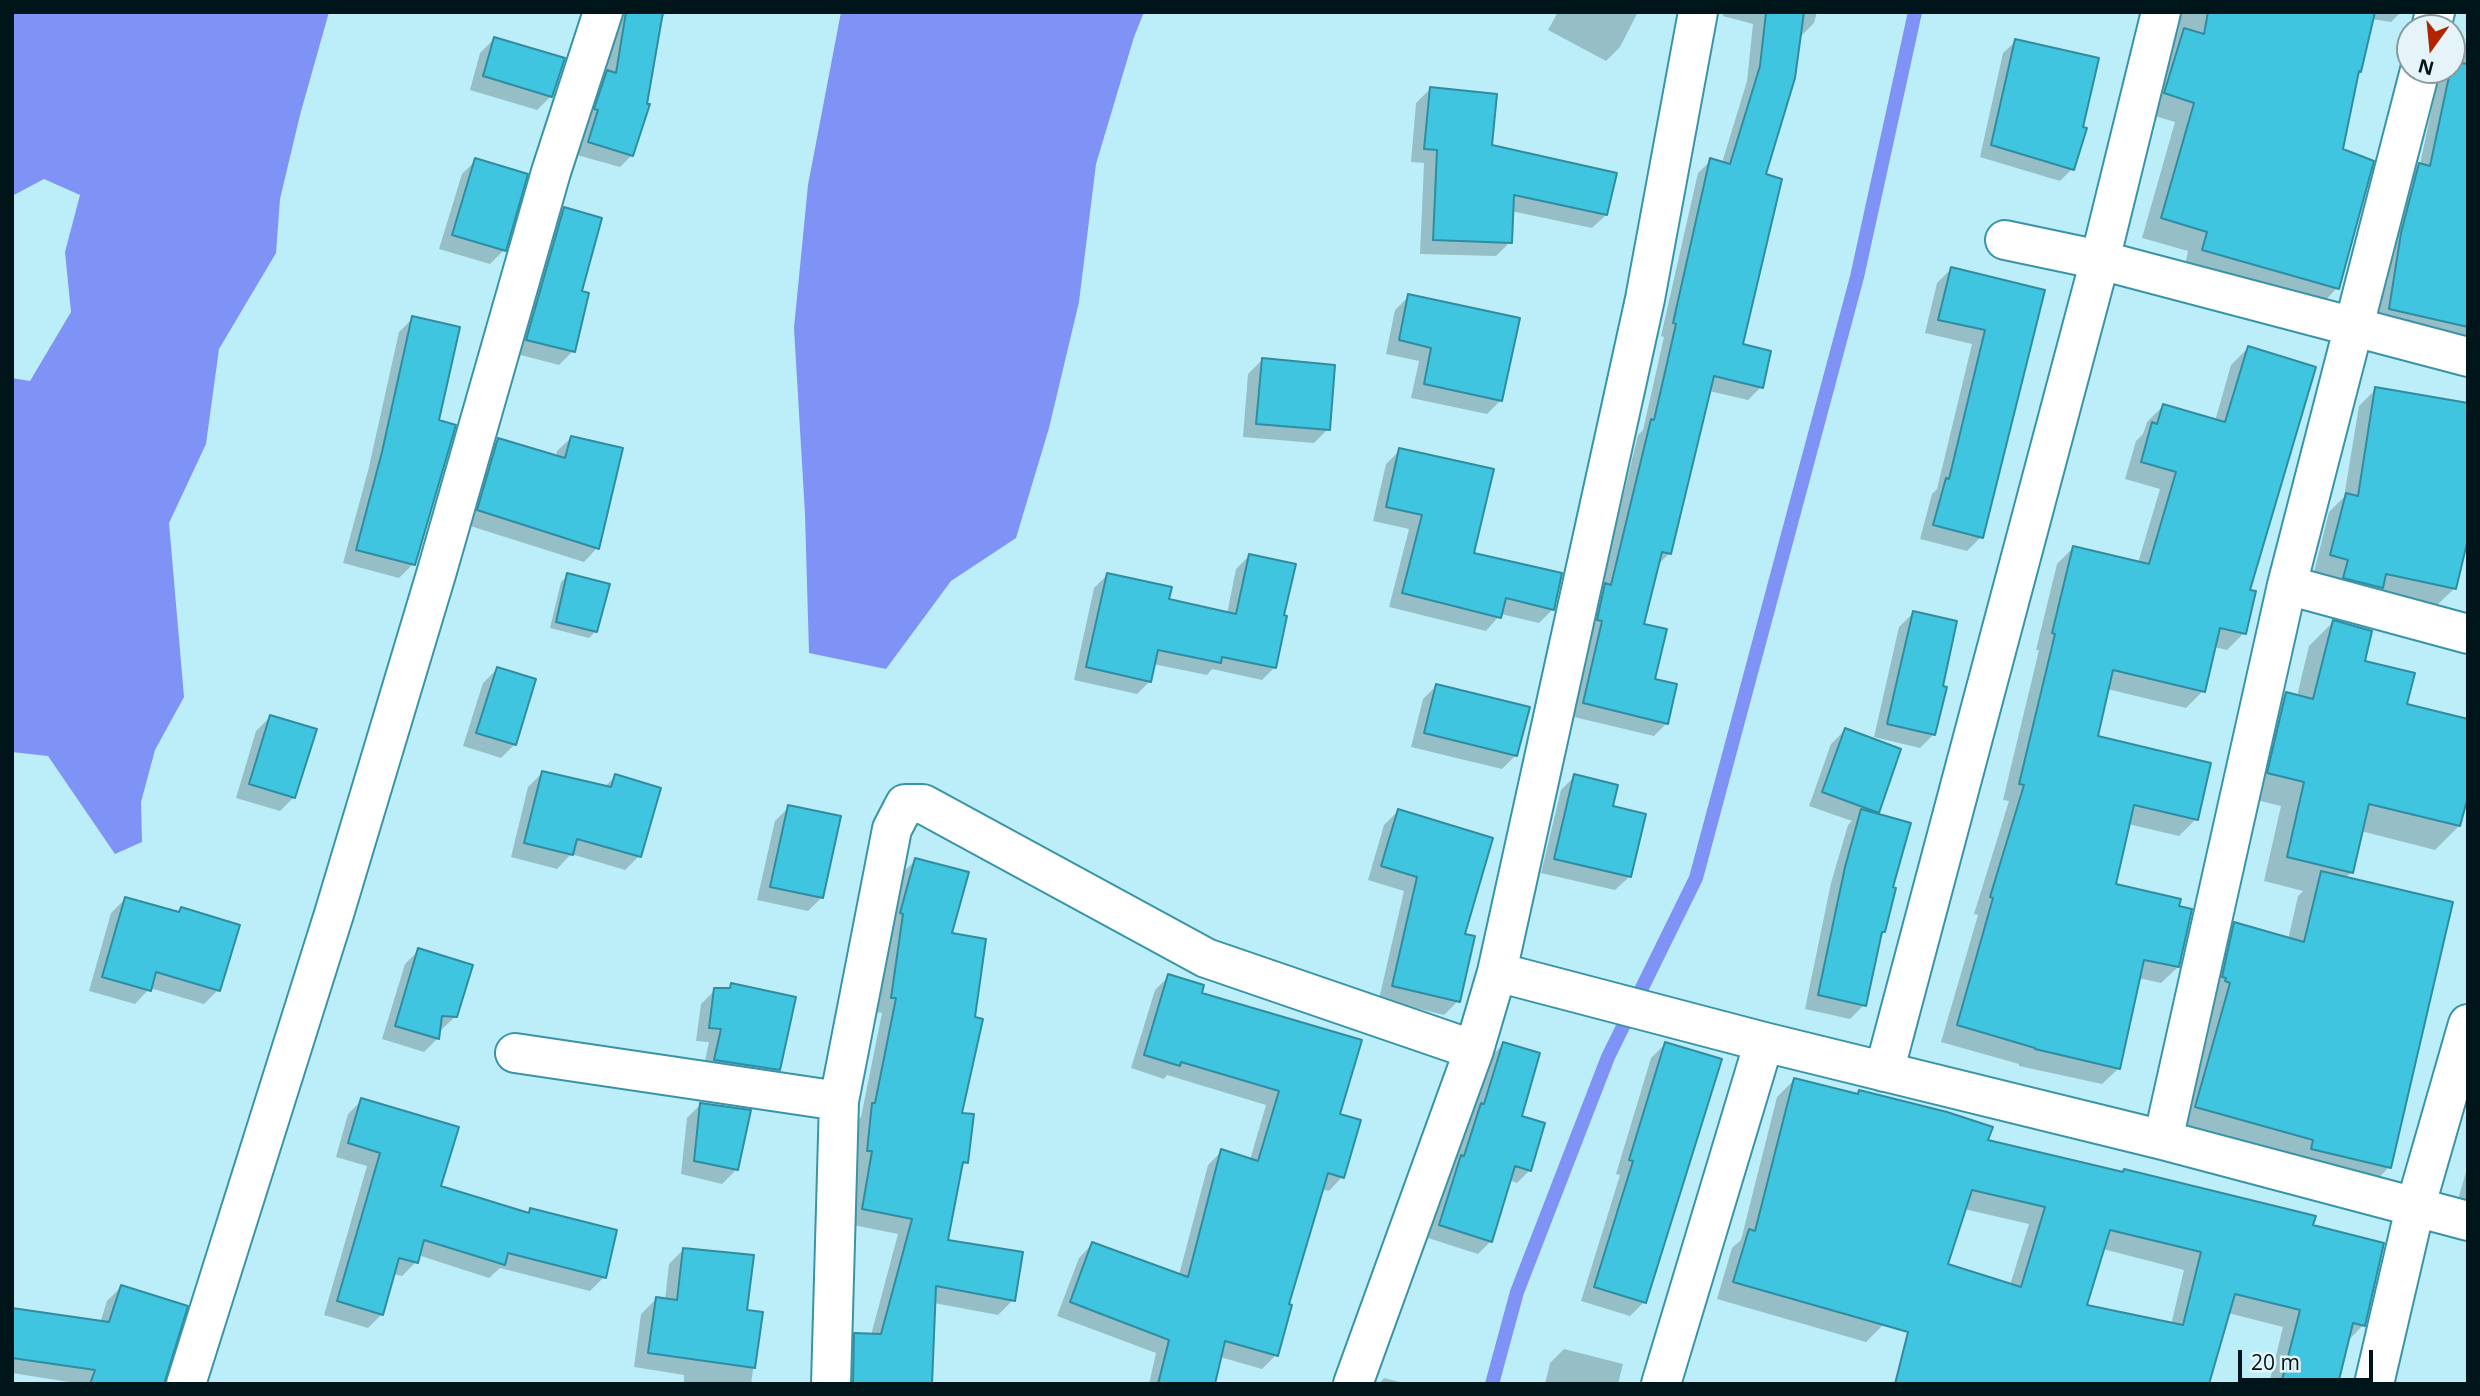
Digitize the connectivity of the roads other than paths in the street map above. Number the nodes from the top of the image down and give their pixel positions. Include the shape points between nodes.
1 (603, 12) edge
2 (1698, 12) edge
3 (2161, 12) edge
4 (2416, 84) edge
5 (2006, 240) dead end
6 (2100, 260) junction
7 (2353, 328) junction
8 (2468, 357) edge
9 (2287, 585) junction
10 (2468, 634) edge
11 (1497, 972) junction
12 (2468, 1024) edge
13 (1764, 1042) junction
14 (1474, 1050) junction
15 (515, 1053) dead end
16 (1884, 1072) junction
17 (839, 1101) junction
18 (2163, 1140) junction
19 (2415, 1208) junction
20 (2468, 1222) edge
21 (187, 1384) edge
22 (831, 1384) edge
23 (1353, 1384) edge
24 (1661, 1384) edge
25 (2374, 1384) edge

1 - 21 street via 551,172 334,914
2 - 11 street via 1645,299
3 - 6 street
4 - 7 street
5 - 6 street
6 - 7 street
6 - 16 street
7 - 8 street
7 - 9 street
9 - 10 street
9 - 18 street
11 - 13 street
11 - 14 street
12 - 19 street
13 - 16 street
13 - 24 street
14 - 17 street via 1206,957 923,804 905,804 892,830
14 - 23 street
15 - 17 street
16 - 18 street
17 - 22 street
18 - 19 street
19 - 20 street
19 - 25 street

